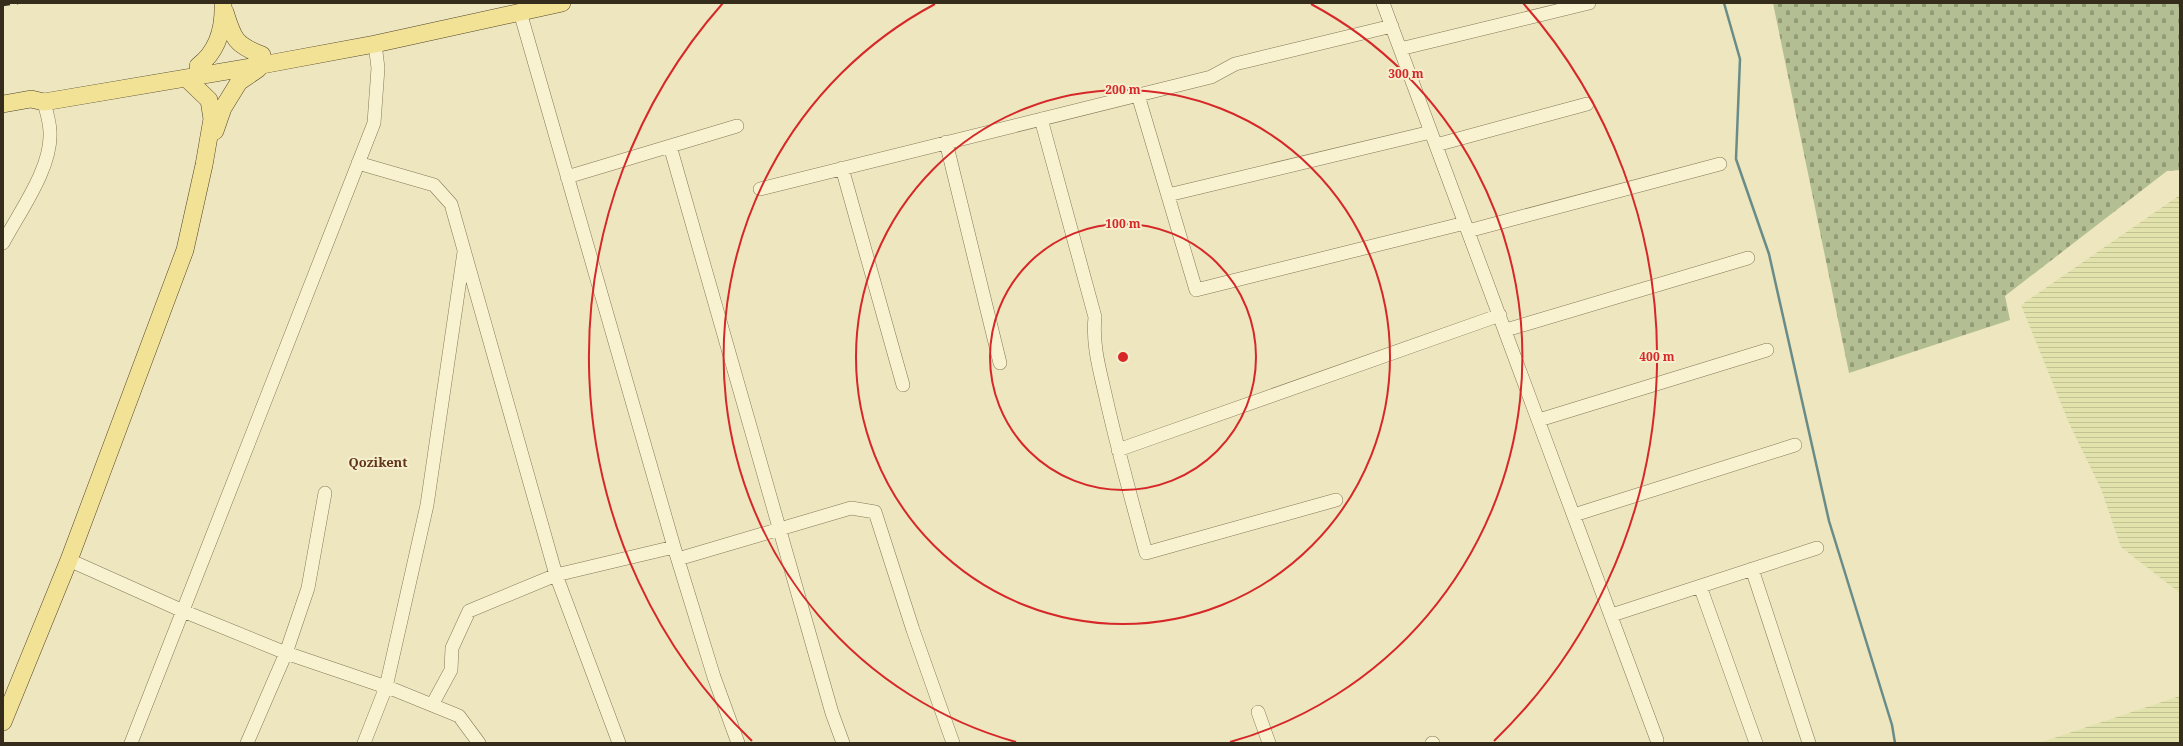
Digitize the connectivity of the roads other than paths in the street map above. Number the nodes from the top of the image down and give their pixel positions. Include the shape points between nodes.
1 (562, 3) edge
2 (1383, 3) edge
3 (1589, 3) edge
4 (223, 6) edge
5 (524, 8) edge
6 (1392, 26) junction
7 (375, 44) junction
8 (1400, 49) junction
9 (262, 60) junction
10 (198, 66) junction
11 (186, 78) junction
12 (1138, 95) junction
13 (37, 100) junction
14 (3, 104) edge
15 (1587, 104) dead end
16 (1041, 118) junction
17 (737, 126) dead end
18 (1431, 132) junction
19 (946, 142) junction
20 (1436, 145) junction
21 (670, 146) junction
22 (358, 163) junction
23 (1720, 164) dead end
24 (204, 165) junction
25 (842, 168) junction
26 (568, 177) junction
27 (760, 189) dead end
28 (1168, 195) junction
29 (1467, 227) junction
30 (3, 243) edge
31 (464, 248) junction
32 (1748, 258) dead end
33 (1500, 316) junction
34 (1506, 330) junction
35 (1767, 350) dead end
36 (1000, 363) dead end
37 (903, 385) dead end
38 (1539, 420) junction
39 (1795, 445) dead end
40 (1118, 450) junction
41 (325, 493) dead end
42 (1336, 500) dead end
43 (1574, 515) junction
44 (780, 530) junction
45 (1817, 548) dead end
46 (676, 553) junction
47 (69, 560) junction
48 (1752, 569) junction
49 (556, 575) junction
50 (1700, 586) junction
51 (183, 611) junction
52 (1612, 615) junction
53 (286, 653) junction
54 (386, 688) junction
55 (432, 705) junction
56 (1258, 712) dead end
57 (3, 722) edge
58 (1657, 740) dead end
59 (131, 743) edge
60 (247, 743) edge
61 (364, 743) edge
62 (479, 743) edge
63 (619, 743) edge
64 (738, 743) edge
65 (843, 743) edge
66 (953, 743) edge
67 (1269, 743) edge
68 (1756, 743) edge
69 (1809, 743) edge

1 - 5 main road
2 - 6 street
3 - 8 street
4 - 9 main road via 233,36
4 - 10 main road via 219,38 210,57
5 - 7 main road
5 - 9 main road
5 - 26 street
6 - 8 street
6 - 12 street via 1235,64 1211,77
7 - 9 main road
7 - 22 street via 378,68 374,123
8 - 18 street
9 - 10 main road
9 - 11 main road
9 - 24 main road via 239,82 223,108
10 - 13 main road via 43,92
11 - 13 main road
11 - 24 main road via 209,100 212,119
12 - 16 street
12 - 28 street
13 - 14 main road
13 - 30 street via 50,131 50,146 43,170
15 - 20 street
16 - 19 street
16 - 40 street via 1095,317 1095,347
17 - 21 street
18 - 20 street
18 - 28 street
19 - 25 street
19 - 36 street
20 - 29 street
21 - 26 street
21 - 44 street
22 - 31 street via 434,185 451,204
22 - 51 street
23 - 29 street
24 - 47 main road via 185,250
25 - 27 street
25 - 37 street
26 - 46 street
28 - 29 street via 1196,290
29 - 33 street
31 - 49 street
31 - 54 street via 427,505
32 - 34 street
33 - 34 street
33 - 40 street
34 - 38 street
35 - 38 street
38 - 43 street
39 - 43 street
40 - 42 street via 1146,553
41 - 53 street via 308,588
43 - 52 street
44 - 46 street
44 - 65 street via 832,713
44 - 66 street via 852,508 876,512 913,630
45 - 48 street
46 - 49 street
46 - 64 street via 714,677
47 - 51 street
47 - 57 main road
48 - 50 street
48 - 69 street
49 - 55 street via 469,611 452,648 451,670
49 - 63 street
50 - 52 street
50 - 68 street
51 - 53 street
51 - 59 street
52 - 58 street
53 - 54 street
53 - 60 street
54 - 55 street
54 - 61 street
55 - 62 street via 459,716
56 - 67 street

